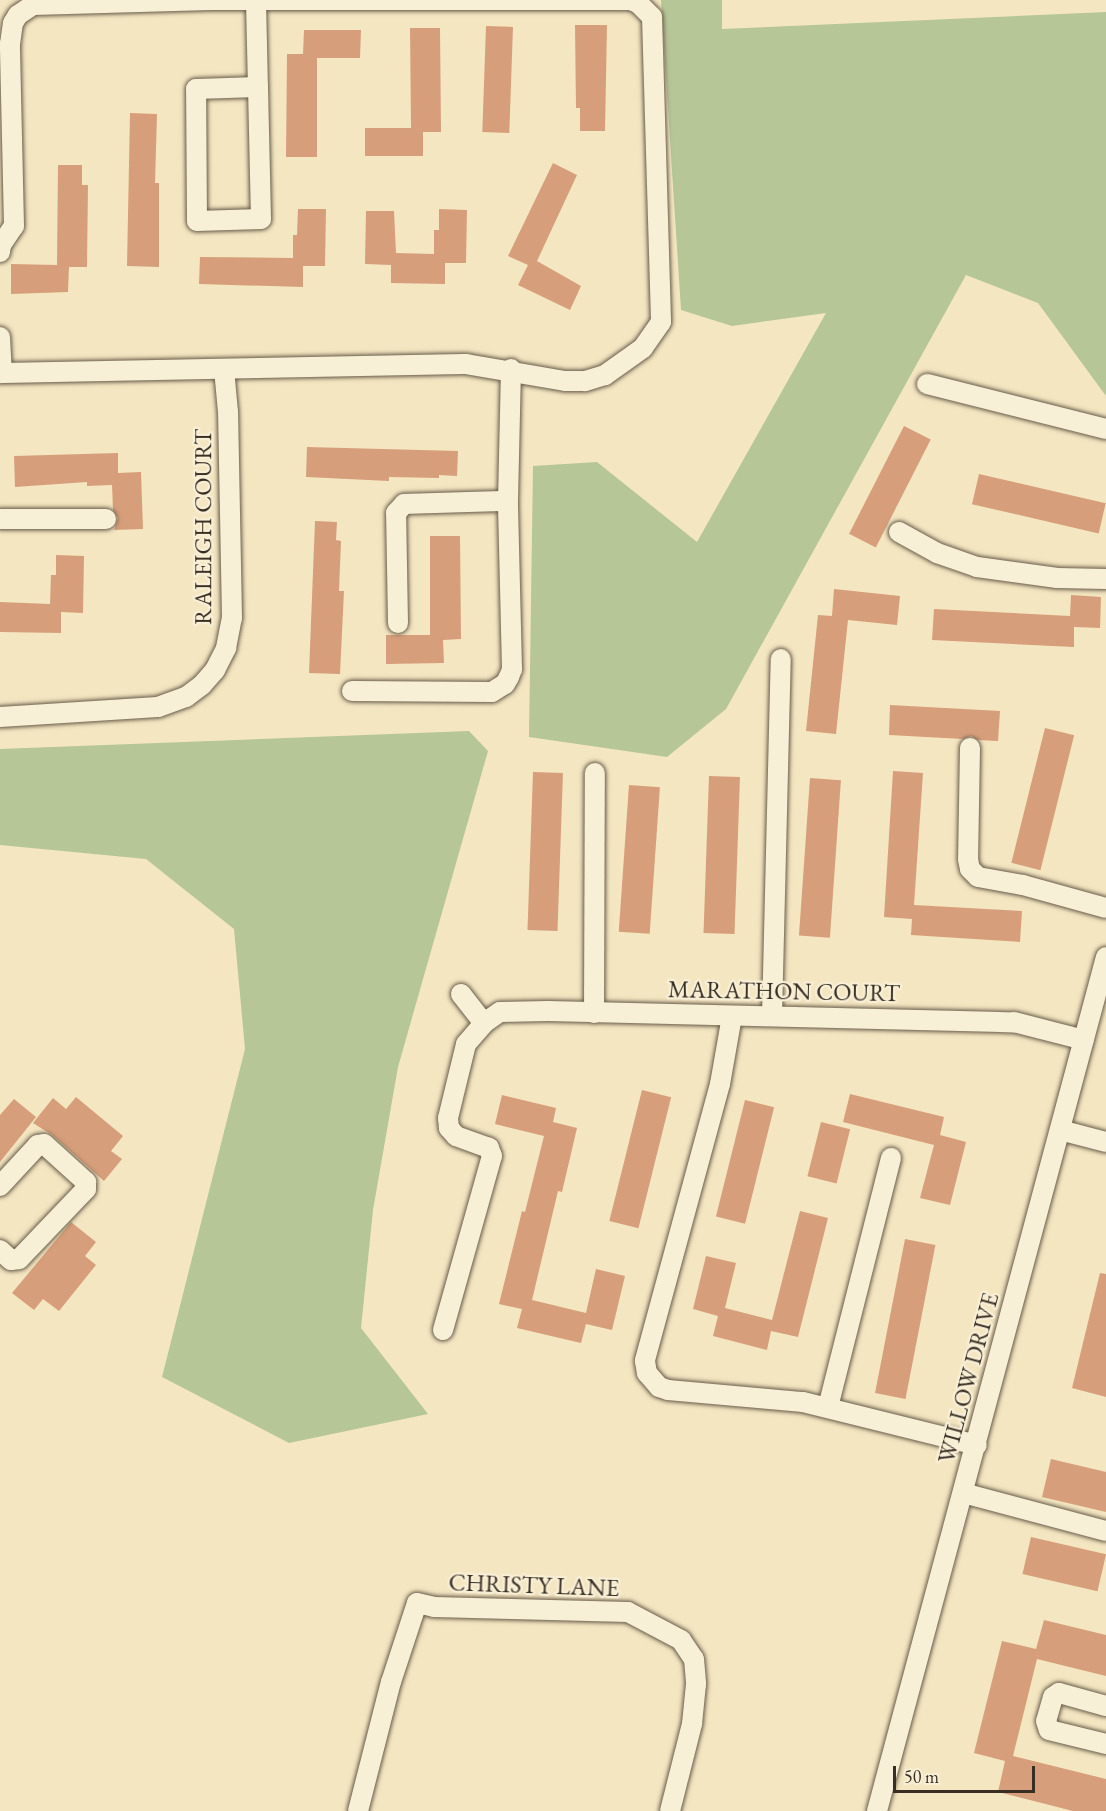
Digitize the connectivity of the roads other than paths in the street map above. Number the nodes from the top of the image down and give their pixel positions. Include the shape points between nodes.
1 (256, 1) edge
2 (258, 87) junction
3 (0, 252) edge
4 (0, 337) edge
5 (224, 369) junction
6 (512, 369) junction
7 (1, 373) edge
8 (927, 384) dead end
9 (1106, 429) edge
10 (508, 501) junction
11 (0, 519) edge
12 (106, 519) dead end
13 (899, 532) dead end
14 (1106, 579) edge
15 (398, 623) dead end
16 (781, 659) dead end
17 (352, 691) dead end
18 (0, 717) edge
19 (970, 748) dead end
20 (595, 773) dead end
21 (1106, 908) edge
22 (1106, 957) edge
23 (461, 994) dead end
24 (594, 1013) junction
25 (732, 1016) junction
26 (772, 1016) junction
27 (484, 1023) junction
28 (1084, 1040) junction
29 (1060, 1130) junction
30 (1106, 1142) edge
31 (891, 1158) dead end
32 (0, 1186) edge
33 (0, 1250) edge
34 (443, 1330) dead end
35 (828, 1407) junction
36 (976, 1445) junction
37 (963, 1493) junction
38 (1106, 1531) edge
39 (1106, 1706) edge
40 (1106, 1744) edge
41 (358, 1811) edge
42 (670, 1811) edge
43 (878, 1811) edge

1 - 2 street
1 - 3 street via 45,4 33,5 18,15 10,44 14,226
1 - 6 street via 630,0 652,17 661,322 643,348 605,375 565,381
2 - 2 street via 196,89 197,221 261,219
4 - 7 street
5 - 6 street via 466,364
5 - 7 street
5 - 18 street, RALEIGH COURT via 232,618 226,648 215,670 186,697 159,706
6 - 10 street
8 - 9 street
10 - 15 street via 404,504 396,513
10 - 17 street via 512,669 505,684 492,692
11 - 12 street
13 - 14 street via 937,553 977,567 1057,578
16 - 26 street
19 - 21 street via 970,869 978,877
20 - 24 street
22 - 28 street, WILLOW DRIVE
23 - 27 street
24 - 25 street, MARATHON COURT
24 - 27 street, MARATHON COURT via 508,1011
25 - 26 street, MARATHON COURT
25 - 35 street via 720,1084 645,1361 647,1373 659,1387 668,1390
26 - 28 street, MARATHON COURT via 1014,1022
27 - 34 street via 466,1044 448,1118 449,1128 456,1136 489,1148 492,1155
28 - 29 street, WILLOW DRIVE
29 - 30 street
29 - 36 street, WILLOW DRIVE
31 - 35 street
32 - 33 street via 38,1145 44,1144 86,1182 86,1189 19,1259 11,1260
35 - 36 street
36 - 37 street, WILLOW DRIVE
37 - 38 street
37 - 43 street, WILLOW DRIVE
39 - 40 street via 1059,1694 1053,1696 1046,1721 1049,1730
41 - 42 street, CHRISTY LANE via 391,1682 417,1603 434,1607 628,1612 681,1640 694,1659 696,1684 692,1724

